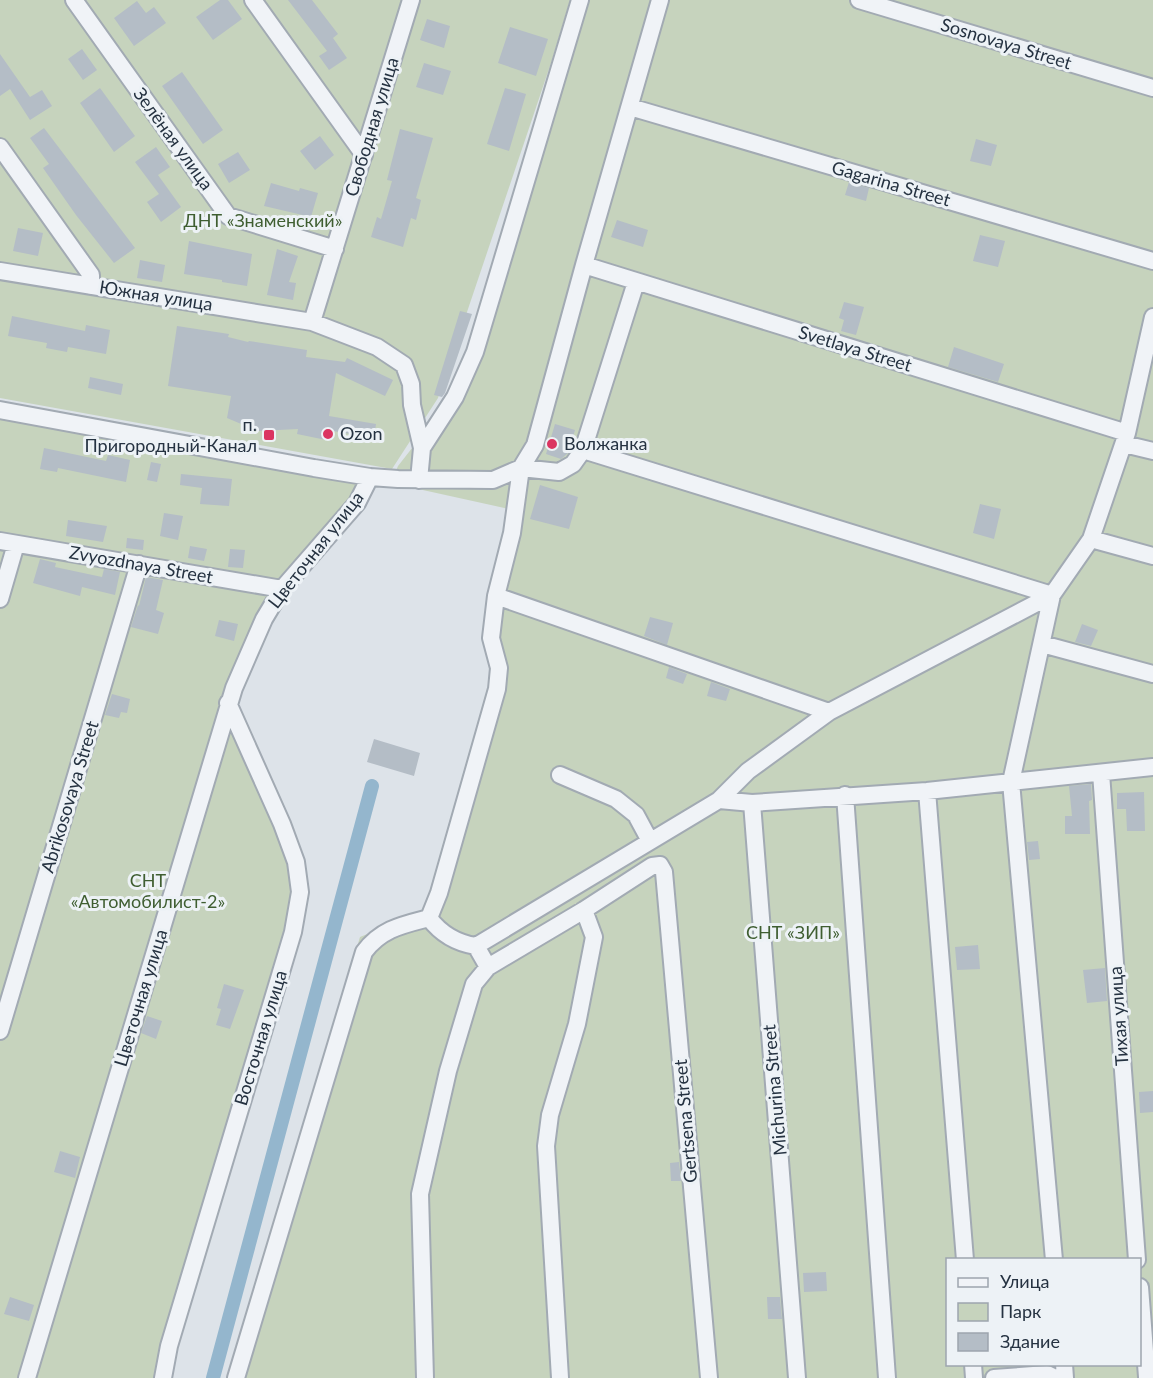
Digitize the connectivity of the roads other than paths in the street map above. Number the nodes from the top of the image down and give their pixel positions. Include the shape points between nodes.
1 (74, 0) edge
2 (253, 0) edge
3 (411, 0) edge
4 (580, 0) edge
5 (660, 0) edge
6 (858, 0) edge
7 (1153, 88) edge
8 (630, 107) junction
9 (0, 147) edge
10 (364, 155) junction
11 (335, 249) junction
12 (1153, 261) edge
13 (584, 266) junction
14 (0, 271) edge
15 (636, 282) junction
16 (91, 286) junction
17 (1153, 318) edge
18 (312, 322) junction
19 (0, 410) edge
20 (1126, 439) junction
21 (422, 448) junction
22 (583, 450) junction
23 (1153, 451) edge
24 (521, 468) junction
25 (370, 477) junction
26 (419, 480) junction
27 (1091, 538) junction
28 (8, 542) edge
29 (1153, 556) edge
30 (139, 564) junction
31 (282, 589) junction
32 (1052, 595) junction
33 (496, 596) junction
34 (0, 599) edge
35 (1042, 644) junction
36 (1153, 674) edge
37 (228, 703) junction
38 (829, 712) junction
39 (1153, 767) edge
40 (1101, 774) junction
41 (560, 775) dead end
42 (1011, 782) junction
43 (927, 791) junction
44 (845, 795) junction
45 (719, 800) junction
46 (752, 802) junction
47 (650, 841) junction
48 (584, 910) junction
49 (429, 918) junction
50 (476, 946) junction
51 (488, 967) junction
52 (0, 1031) edge
53 (965, 1258) edge
54 (1054, 1258) edge
55 (1137, 1258) edge
56 (1141, 1300) edge
57 (1147, 1377) edge
58 (1153, 1377) edge
59 (27, 1378) edge
60 (163, 1378) edge
61 (236, 1378) edge
62 (425, 1378) edge
63 (560, 1378) edge
64 (709, 1378) edge
65 (798, 1378) edge
66 (887, 1378) edge
67 (994, 1378) edge
68 (1055, 1378) edge
69 (1138, 1378) edge

1 - 11 street, Зелёная улица via 228,216
2 - 10 street
3 - 10 street, Свободная улица
4 - 21 street via 475,352 455,397
5 - 8 street
6 - 7 street, Sosnovaya Street
8 - 12 street, Gagarina Street
8 - 13 street
9 - 16 street via 91,275
10 - 11 street, Свободная улица
11 - 18 street, Свободная улица
13 - 15 street, Svetlaya Street
13 - 24 street via 535,445
14 - 16 street, Южная улица
15 - 20 street, Svetlaya Street
15 - 22 street
16 - 18 street, Южная улица
17 - 20 street
18 - 21 street, Южная улица via 377,347 404,365
19 - 25 street
20 - 23 street, Svetlaya Street
20 - 27 street
21 - 26 street
22 - 24 street via 573,464 559,472
22 - 32 street
24 - 26 street via 493,480
24 - 33 street via 512,532
25 - 26 street
25 - 31 street, Цветочная улица via 357,503
27 - 29 street
27 - 32 street
28 - 30 street, Zvyozdnaya Street
28 - 34 street
30 - 31 street, Zvyozdnaya Street
30 - 52 street, Abrikosovaya Street
31 - 37 street, Цветочная улица via 246,656
32 - 35 street
32 - 38 street
33 - 38 street
33 - 49 street via 492,638 499,668 497,689 440,893
35 - 36 street
35 - 42 street
37 - 59 street, Цветочная улица
37 - 60 street, Восточная улица via 282,824 296,862 300,892 293,932 169,1346
38 - 45 street via 748,771
39 - 40 street
40 - 42 street
40 - 55 street, Тихая улица
41 - 47 street via 616,799 636,815
42 - 43 street
42 - 54 street
43 - 44 street
43 - 53 street
44 - 46 street
44 - 66 street
45 - 46 street
45 - 47 street
46 - 65 street, Michurina Street
47 - 50 street
48 - 51 street
48 - 63 street via 594,937 577,1024 550,1115 546,1146
48 - 64 street, Gertsena Street via 652,866 660,865 664,872
49 - 50 street via 437,929 461,944
49 - 61 street via 388,930 373,939 364,952
50 - 51 street
51 - 62 street via 474,984 448,1071 420,1194
56 - 57 street
57 - 58 street
57 - 69 street
67 - 68 street via 1047,1374

